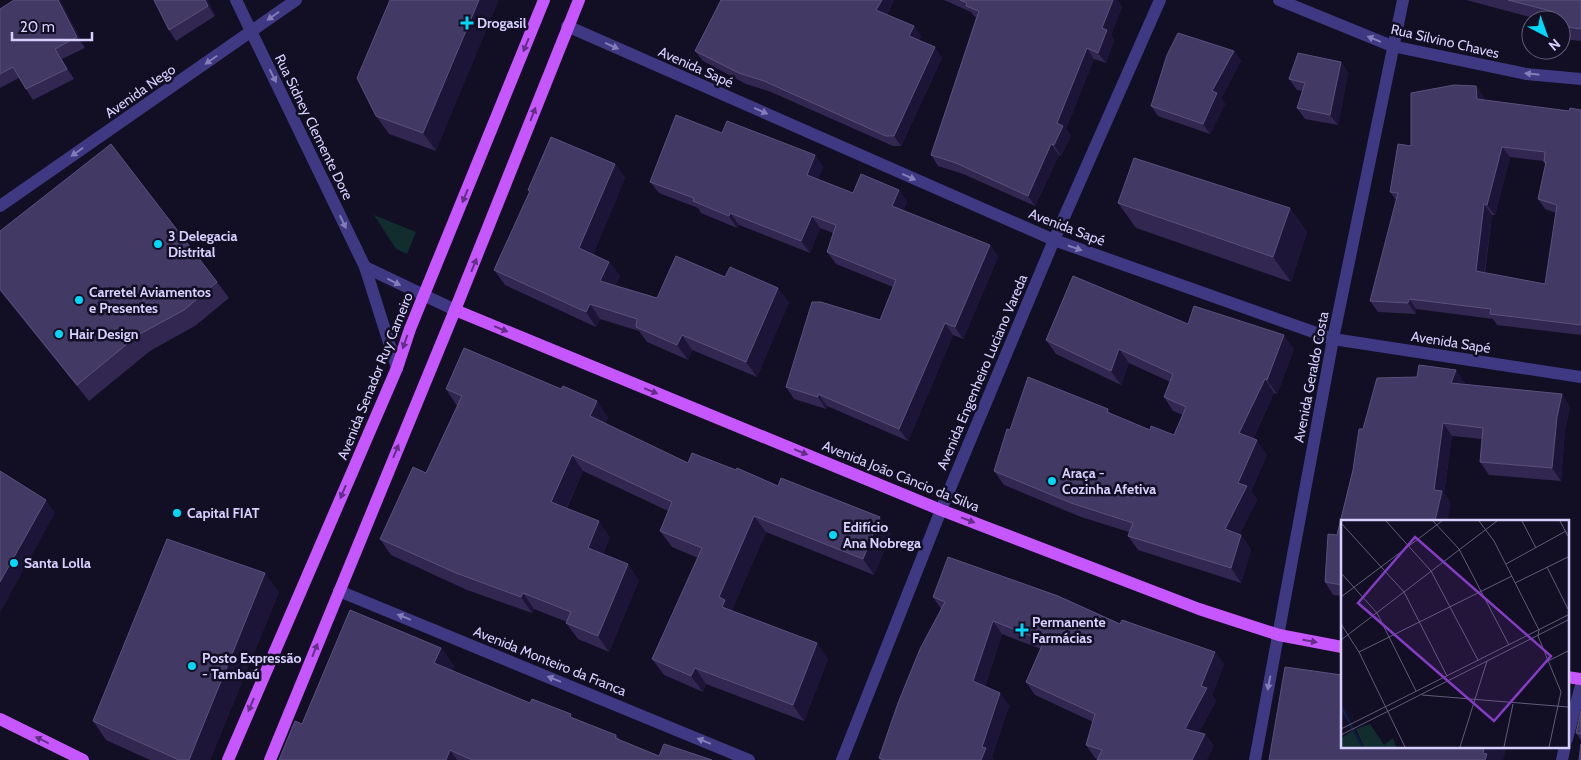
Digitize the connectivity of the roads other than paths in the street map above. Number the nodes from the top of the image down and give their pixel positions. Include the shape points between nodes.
1 (236, 0) edge
2 (296, 0) edge
3 (544, 0) edge
4 (578, 0) edge
5 (1160, 0) edge
6 (1279, 0) edge
7 (1402, 0) edge
8 (567, 26) junction
9 (251, 32) junction
10 (1392, 46) junction
11 (1581, 79) edge
12 (0, 206) edge
13 (1054, 240) junction
14 (365, 267) junction
15 (424, 297) junction
16 (456, 310) junction
17 (1333, 339) junction
18 (396, 368) junction
19 (1581, 377) edge
20 (941, 510) junction
21 (339, 590) junction
22 (1278, 635) junction
23 (1341, 647) edge
24 (1568, 677) edge
25 (1581, 679) edge
26 (1581, 684) edge
27 (0, 720) edge
28 (1568, 735) edge
29 (83, 760) edge
30 (228, 760) edge
31 (270, 760) edge
32 (749, 760) edge
33 (842, 760) edge
34 (1255, 760) edge

1 - 9 street, Rua Sidney Clemente Dore
2 -> 9 street, Avenida Nego
3 -> 15 main road, Avenida Senador Ruy Carneiro
4 - 8 main road
5 - 13 street, Avenida Engenheiro Luciano Vareda
10 -> 6 street, Rua Silvino Chaves
7 - 10 street, Avenida Geraldo Costa
8 -> 13 street, Avenida Sapé
16 -> 8 main road
9 -> 12 street, Avenida Nego
9 -> 14 street, Rua Sidney Clemente Dore
11 -> 10 street, Rua Silvino Chaves via 1526,74
10 - 17 street, Avenida Geraldo Costa
13 -> 17 street, Avenida Sapé
13 - 20 street, Avenida Engenheiro Luciano Vareda
14 -> 15 street
14 - 18 street, Rua Sidney Clemente Dore
15 - 16 street
15 -> 18 main road, Avenida Senador Ruy Carneiro
16 -> 20 main road, Avenida João Câncio da Silva
21 -> 16 main road
17 - 19 street, Avenida Sapé
17 - 22 street, Avenida Geraldo Costa
18 -> 30 main road, Avenida Senador Ruy Carneiro
20 -> 22 main road, Avenida João Câncio da Silva via 1199,609
20 - 33 street, Avenida Engenheiro Luciano Vareda
31 -> 21 main road
32 -> 21 street, Avenida Monteiro da Franca
22 -> 23 main road, Avenida João Câncio da Silva
22 -> 34 street, Avenida Geraldo Costa
24 - 25 main road
26 - 28 street
29 -> 27 main road

